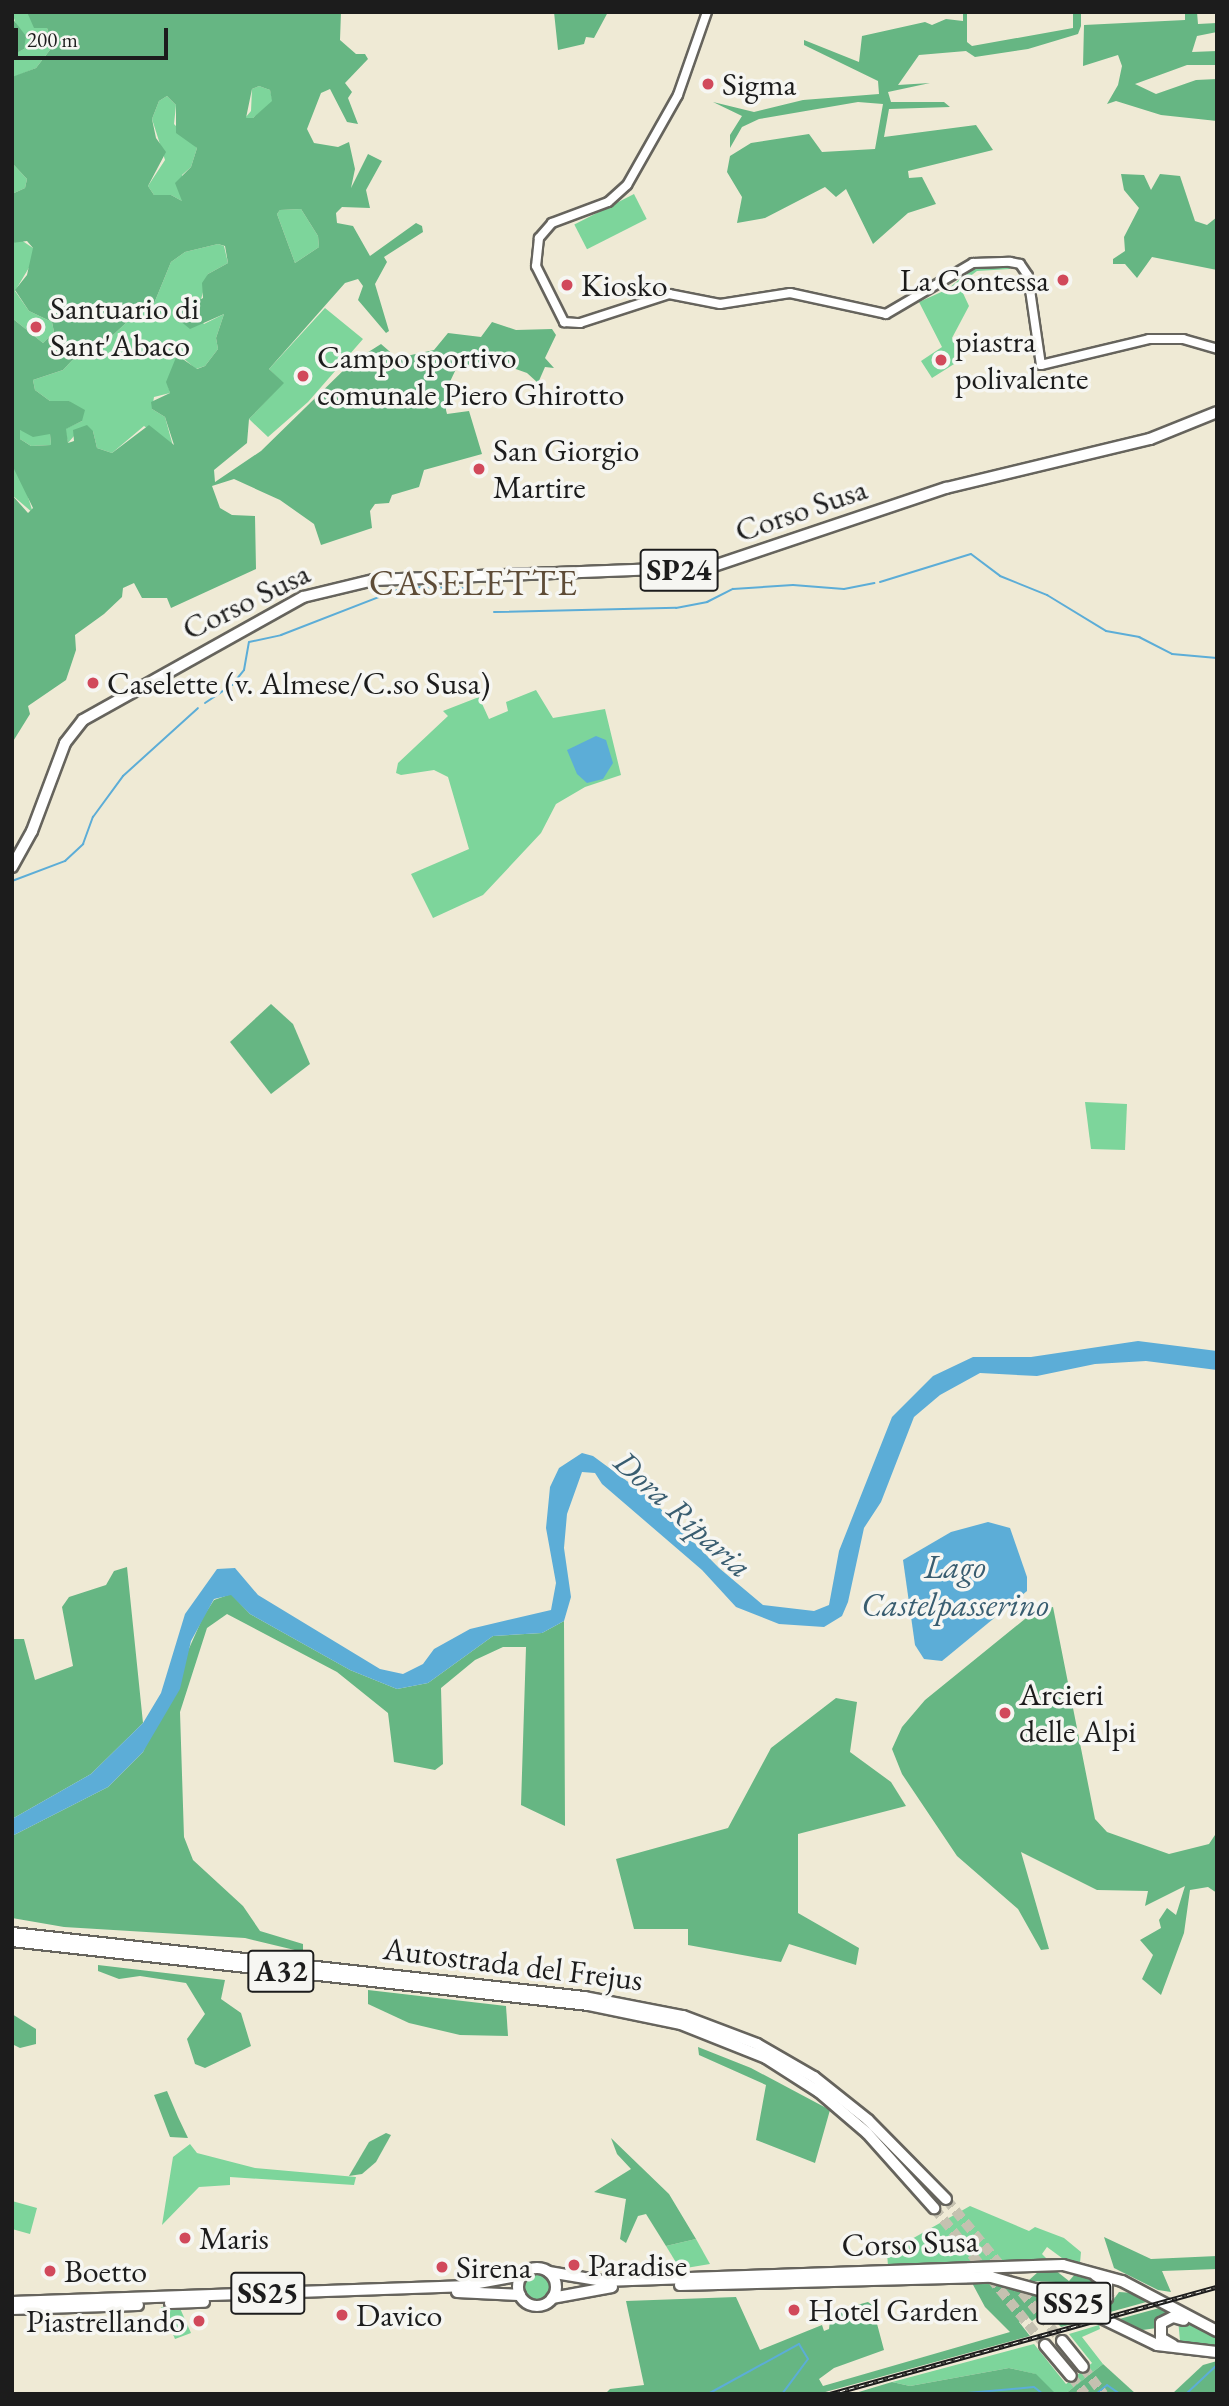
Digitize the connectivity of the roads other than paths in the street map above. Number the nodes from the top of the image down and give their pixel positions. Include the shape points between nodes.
1 (707, 12) edge
2 (1217, 349) edge
3 (1217, 412) edge
4 (12, 867) edge
5 (12, 1934) edge
6 (12, 1941) edge
7 (946, 2199) tunnel mouth
8 (934, 2208) tunnel mouth
9 (1074, 2266) junction
10 (549, 2272) junction
11 (522, 2275) junction
12 (590, 2285) junction
13 (1051, 2293) junction
14 (520, 2295) junction
15 (552, 2298) junction
16 (12, 2302) edge
17 (12, 2309) edge
18 (1217, 2331) edge
19 (1062, 2341) tunnel mouth
20 (1045, 2345) tunnel mouth
21 (1205, 2352) junction
22 (1217, 2352) edge
23 (1083, 2367) tunnel mouth
24 (1071, 2376) tunnel mouth

1 - 2 street via 678,95 627,185 608,202 552,223 539,238 536,266 558,315 568,324 669,294 720,304 790,293 886,314 973,263 1010,262 1020,264 1028,276 1041,365 1157,338
3 - 4 main road, Corso Susa / SP24 via 1150,439 946,488 723,564 688,570 374,580 303,597 83,720 59,754 32,831
5 - 7 highway, Autostrada del Frejus / A32 via 584,1997 683,2016 747,2040 814,2077 868,2120
6 - 8 highway, Autostrada del Frejus / A32 via 589,2005 681,2024 766,2058 819,2092 867,2133
9 - 12 main road, Corso Susa / SS25
9 - 13 main road via 1105,2280 1109,2290 1105,2301 1087,2306
9 - 18 main road, Corso Susa / SS25 via 1122,2281
10 - 11 main road, SS25 via 532,2268
10 - 12 main road, SS25
10 - 15 main road via 556,2287
11 - 14 main road
11 - 16 main road, SS25 via 462,2286
12 - 13 main road, Corso Susa / SS25 via 976,2277 1017,2282
12 - 15 main road, SS25
13 - 21 main road, Corso Susa / SS25 via 1141,2339
14 - 15 main road, SS25 via 537,2306
14 - 17 main road, SS25 via 494,2291
18 - 21 main road via 1177,2317 1161,2323 1160,2335 1166,2343
19 - 23 highway
20 - 24 highway
21 - 22 main road, Corso Susa / SS25

